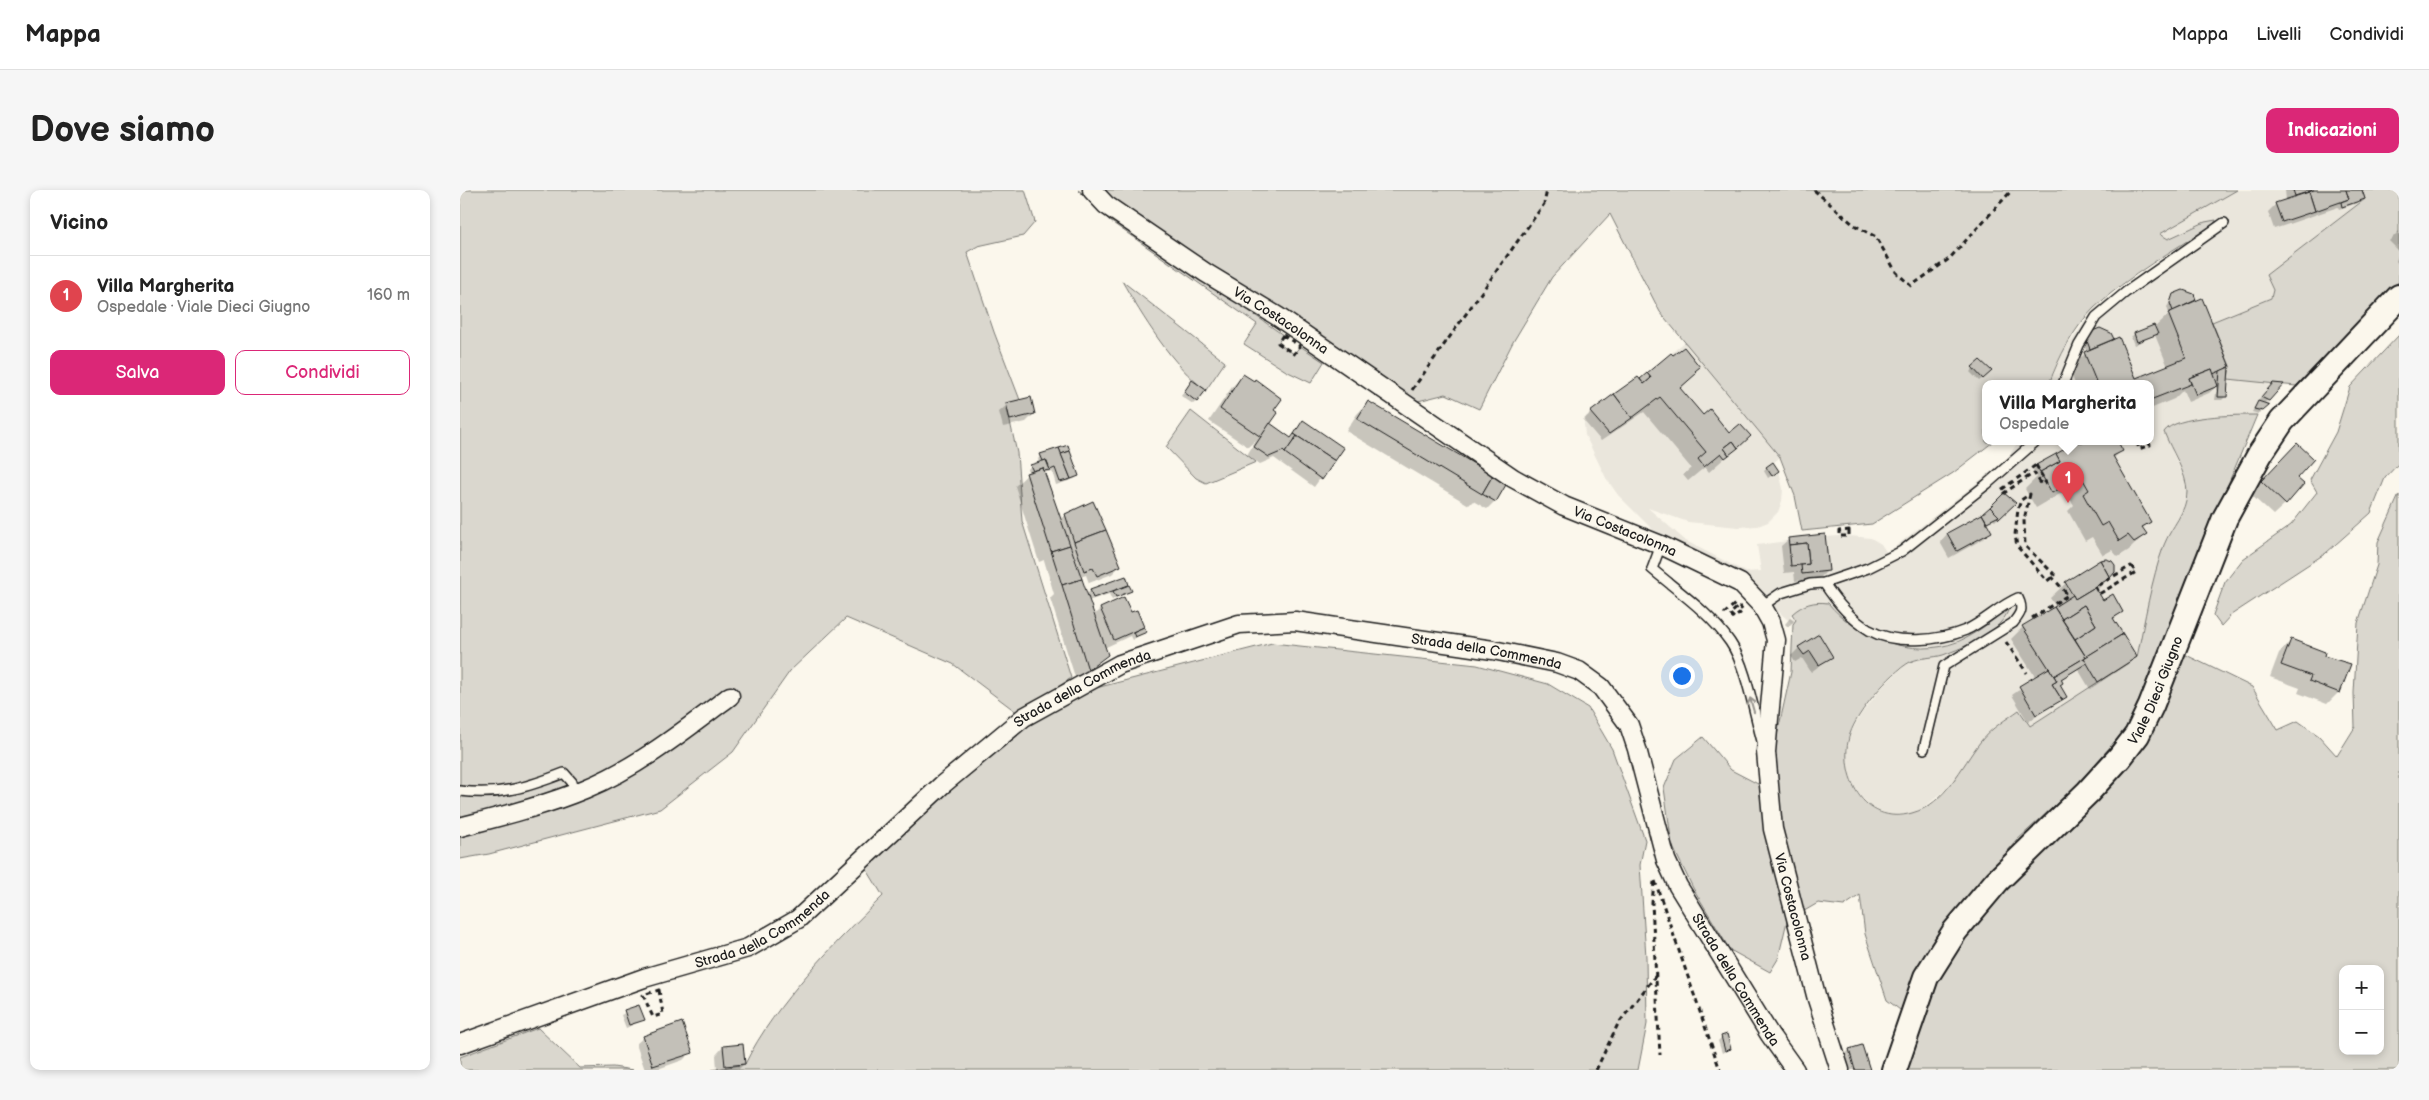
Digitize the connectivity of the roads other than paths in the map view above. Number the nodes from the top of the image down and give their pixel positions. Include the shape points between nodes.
1 (1092, 190) edge
2 (2224, 223) dead end
3 (2399, 297) edge
4 (2065, 380) edge
5 (2032, 445) edge
6 (1661, 545) junction
7 (1824, 583) junction
8 (1762, 606) junction
9 (730, 696) dead end
10 (1924, 749) dead end
11 (1766, 752) junction
12 (460, 791) edge
13 (574, 793) junction
14 (460, 827) edge
15 (460, 1044) edge
16 (1795, 1070) edge
17 (1840, 1070) edge
18 (1894, 1070) edge

1 - 6 street, Via Costacolonna via 1106,205 1276,316 1513,478 1564,506
2 - 4 lane via 2096,317 2079,345
3 - 18 main road, Viale Dieci Giugno via 2282,421 2260,454 2225,518 2137,735 2088,792 1997,882 1955,931 1926,977
5 - 7 lane via 1902,550 1868,568
6 - 8 street, Via Costacolonna via 1740,583
11 -> 6 lane via 1731,643 1699,606 1652,569
7 - 8 lane via 1780,593
7 - 10 lane via 1834,598 1869,630 1903,640 1938,638 1966,629 2018,598 2022,605 2021,613 2013,623 1944,666
8 - 11 street, Via Costacolonna via 1776,640
9 - 13 street via 628,766
11 - 17 street, Via Costacolonna via 1773,829
12 - 13 lane via 513,791 564,773 572,782
13 - 14 street
15 - 16 street, Strada della Commenda via 644,978 748,948 798,919 942,785 1024,717 1120,664 1239,624 1295,621 1557,662 1579,671 1601,687 1629,725 1666,860 1678,886

